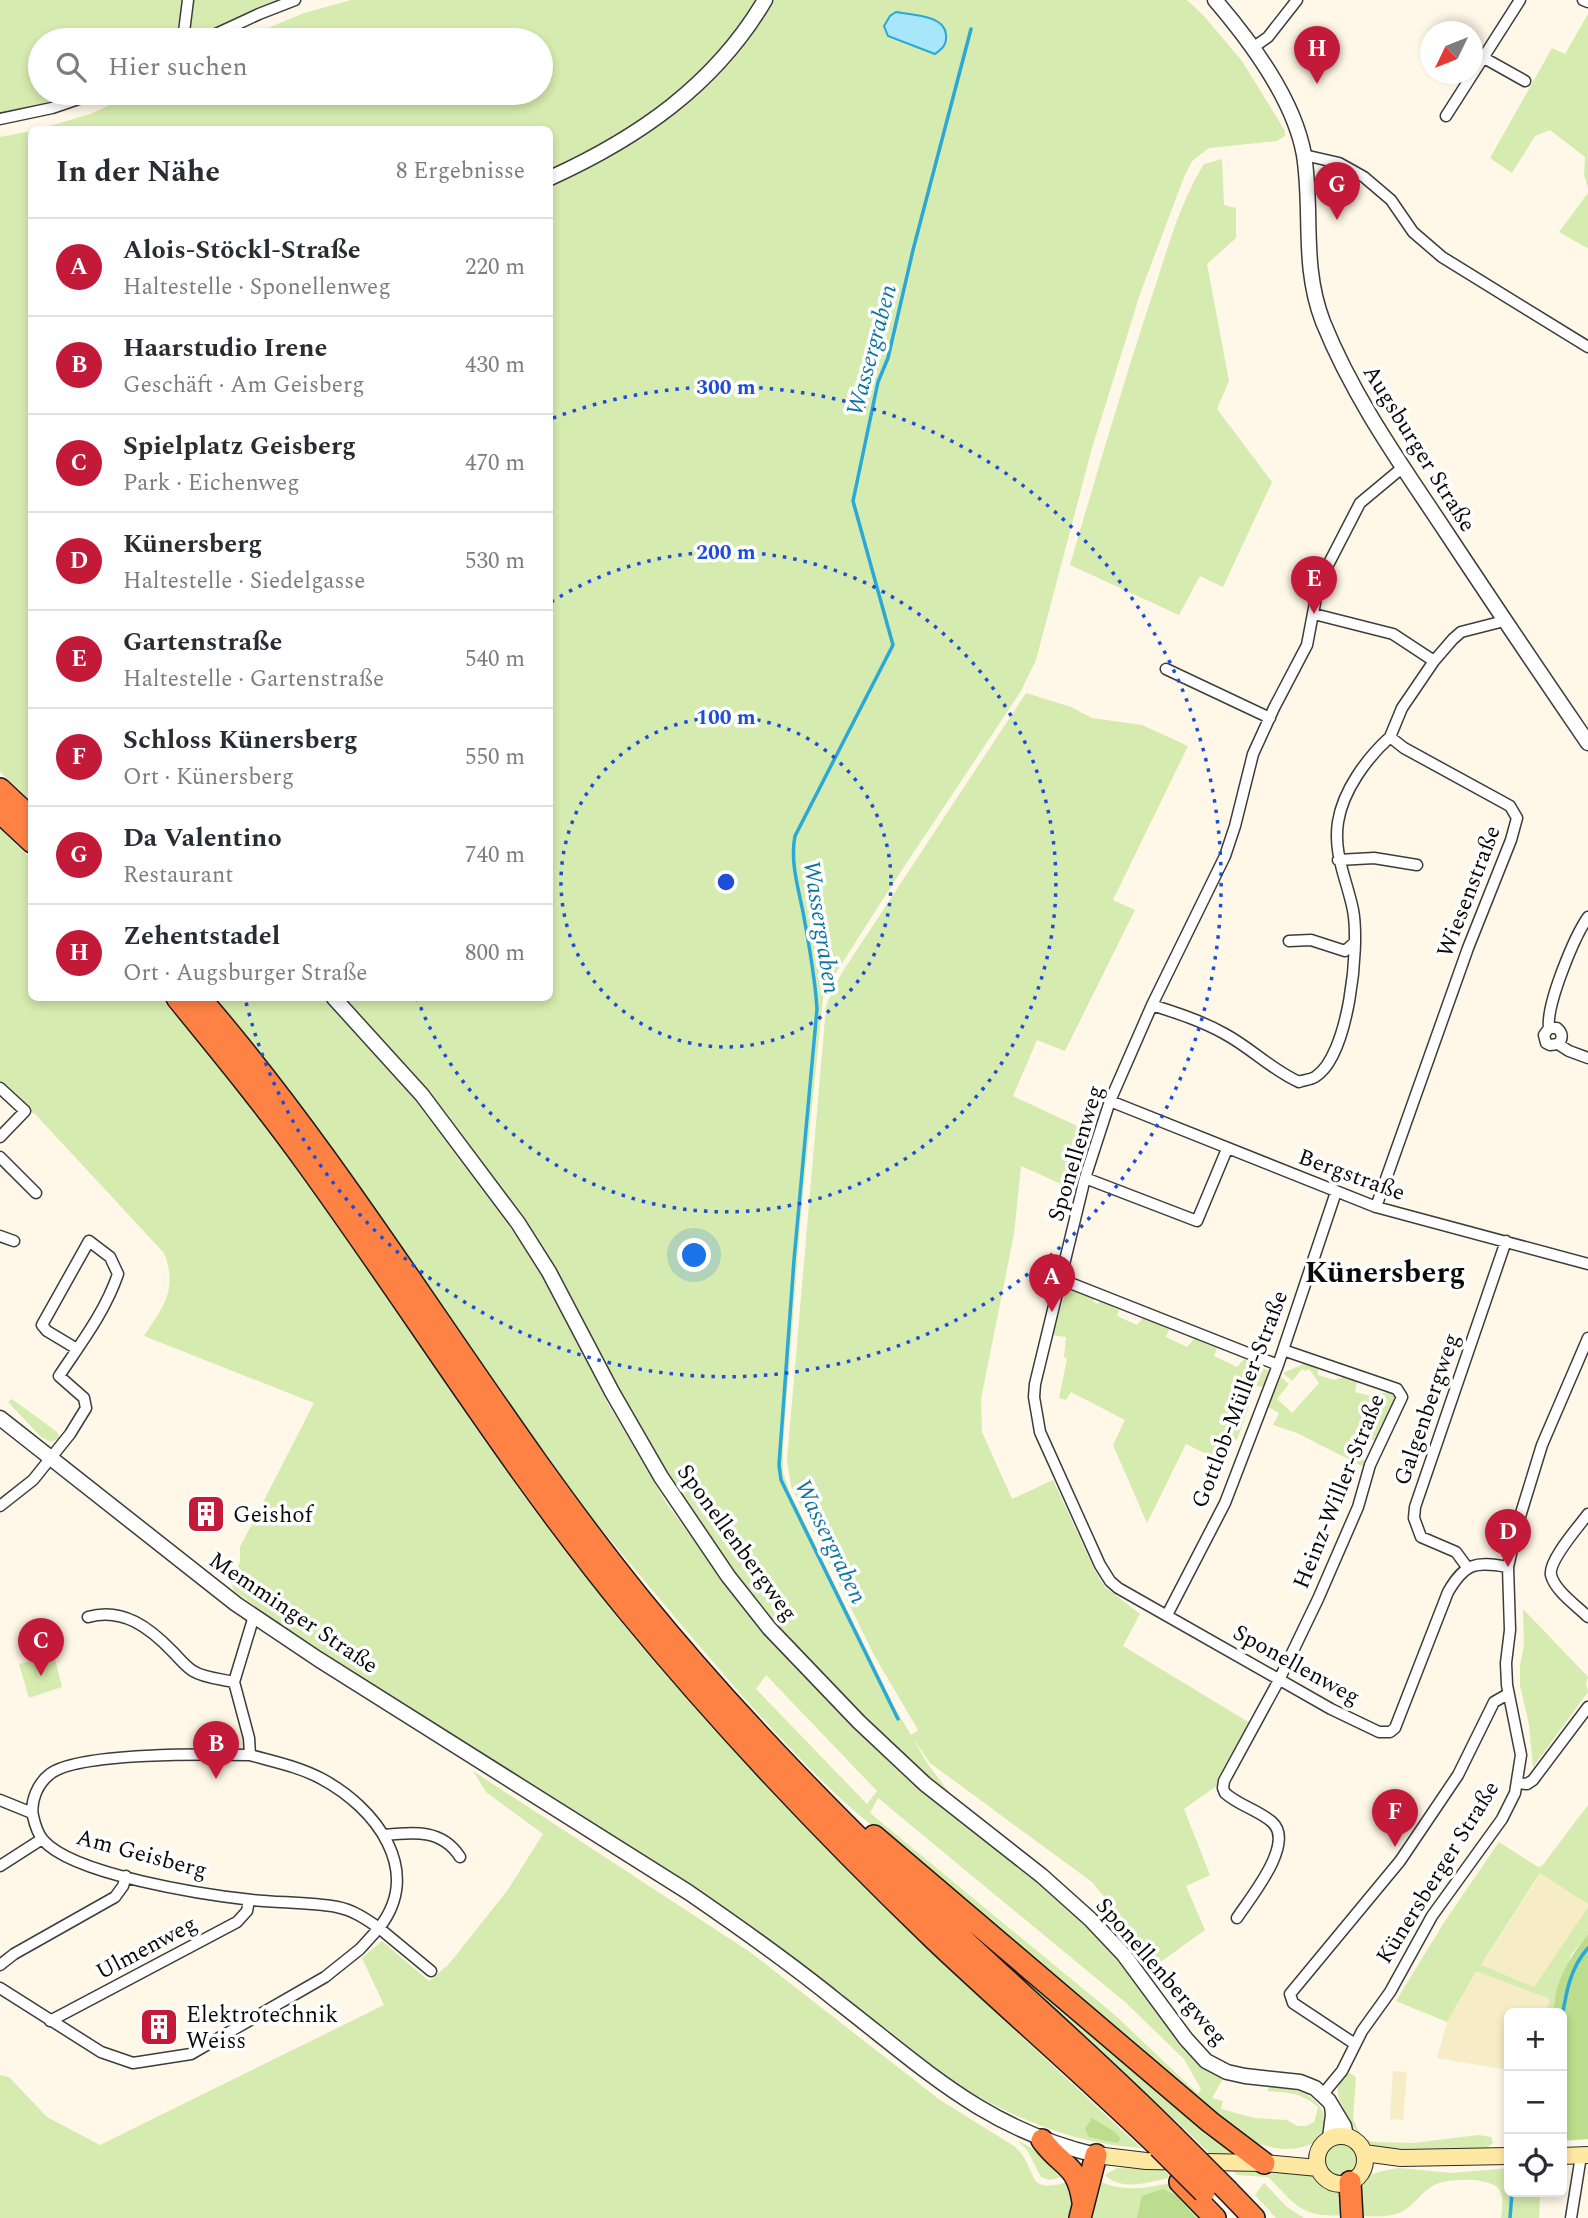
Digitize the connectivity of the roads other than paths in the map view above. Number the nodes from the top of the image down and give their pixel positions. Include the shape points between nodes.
1 (188, 0) edge
2 (295, 0) edge
3 (765, 0) edge
4 (1215, 0) edge
5 (1297, 0) edge
6 (1520, 0) edge
7 (184, 28) edge
8 (229, 28) edge
9 (1254, 47) junction
10 (1484, 58) junction
11 (1525, 81) dead end
12 (60, 105) edge
13 (1446, 116) dead end
14 (0, 119) edge
15 (1304, 155) junction
16 (553, 176) edge
17 (1588, 347) edge
18 (1402, 468) junction
19 (1314, 614) junction
20 (1504, 621) junction
21 (1434, 661) junction
22 (1166, 669) dead end
23 (1269, 718) junction
24 (1390, 737) junction
25 (1588, 743) edge
26 (0, 789) edge
27 (0, 812) edge
28 (28, 815) edge
29 (28, 838) edge
30 (1338, 860) junction
31 (1417, 865) dead end
32 (1588, 916) edge
33 (1289, 941) dead end
34 (1355, 942) junction
35 (179, 1001) edge
36 (202, 1001) edge
37 (337, 1001) edge
38 (1152, 1005) junction
39 (1588, 1058) edge
40 (0, 1088) edge
41 (1110, 1101) junction
42 (0, 1137) edge
43 (1227, 1149) junction
44 (0, 1157) edge
45 (1085, 1178) junction
46 (1336, 1192) junction
47 (36, 1193) dead end
48 (1376, 1206) junction
49 (0, 1236) edge
50 (14, 1241) dead end
51 (1506, 1241) junction
52 (1588, 1264) edge
53 (1060, 1279) junction
54 (1588, 1338) edge
55 (77, 1349) junction
56 (1283, 1350) junction
57 (1278, 1365) junction
58 (0, 1418) edge
59 (52, 1457) junction
60 (0, 1506) edge
61 (1588, 1514) edge
62 (1467, 1567) junction
63 (1508, 1567) junction
64 (1167, 1615) junction
65 (254, 1616) junction
66 (88, 1617) dead end
67 (1588, 1617) edge
68 (1279, 1680) junction
69 (234, 1682) junction
70 (1508, 1695) junction
71 (1588, 1707) edge
72 (250, 1755) junction
73 (799, 1779) junction
74 (1518, 1783) junction
75 (0, 1800) edge
76 (32, 1813) junction
77 (384, 1835) junction
78 (42, 1839) junction
79 (460, 1857) dead end
80 (0, 1866) edge
81 (126, 1876) junction
82 (249, 1900) junction
83 (1237, 1918) dead end
84 (379, 1928) junction
85 (0, 1965) edge
86 (431, 1971) dead end
87 (0, 1988) edge
88 (51, 2021) junction
89 (1355, 2045) junction
90 (1327, 2101) junction
91 (1338, 2137) junction
92 (1159, 2139) junction
93 (1042, 2140) junction
94 (1096, 2155) junction
95 (1584, 2156) edge
96 (1504, 2157) edge
97 (1318, 2161) junction
98 (1264, 2163) junction
99 (1359, 2168) junction
100 (1198, 2192) junction
101 (1081, 2210) edge
102 (1215, 2218) edge
103 (1229, 2218) edge
104 (1254, 2218) edge
105 (1352, 2218) edge
106 (1571, 2218) edge

1 - 7 street
2 - 8 street
3 - 16 street via 720,63 673,107 619,143
4 - 9 street, Augsburger Straße
5 - 9 street via 1268,37
6 - 10 street
9 - 15 street, Augsburger Straße via 1292,118
10 - 11 street
10 - 13 street
12 - 14 street
15 - 17 street via 1339,163 1364,177 1442,257
15 - 18 street, Augsburger Straße via 1308,253 1322,319 1345,372
18 - 19 street, Sponellenweg via 1355,509 1318,587
18 - 20 street, Augsburger Straße
19 - 21 street via 1393,634
19 - 23 street, Sponellenweg via 1305,652
20 - 21 street via 1461,632
20 - 25 street, Augsburger Straße
21 - 24 street via 1402,708
22 - 23 street
23 - 38 street, Sponellenweg via 1253,754 1225,856
24 - 30 street via 1349,790 1338,822
24 - 48 street, Wiesenstraße via 1510,806 1517,818
26 - 28 highway
27 - 29 highway
30 - 31 street via 1374,858
30 - 34 street via 1353,912
32 - 39 street via 1548,1015 1549,1028 1562,1033 1558,1044
33 - 34 street via 1311,940 1345,951
34 - 38 street via 1345,1019 1326,1064 1315,1077 1299,1082 1205,1023
35 - 92 highway via 309,1166 564,1530 663,1653 741,1742 888,1894
36 - 73 highway via 312,1141 600,1548 709,1680
37 - 90 street, Sponellenbergweg via 422,1095 518,1223 661,1477 769,1628 925,1784 1090,1919 1124,1955 1206,2061 1227,2072 1300,2082 1315,2088
38 - 41 street, Sponellenweg
40 - 42 street via 25,1111
41 - 43 street, Bergstraße
41 - 45 street, Sponellenweg
43 - 45 street via 1197,1221
43 - 46 street, Bergstraße
44 - 47 street
45 - 53 street, Sponellenweg
46 - 48 street, Bergstraße
46 - 56 street, Gottlob-Müller-Straße
48 - 51 street, Bergstraße
49 - 50 street
51 - 52 street, Bergstraße
51 - 62 street, Galgenbergweg via 1415,1507 1421,1537 1456,1552
53 - 57 street
53 - 64 street, Sponellenweg via 1035,1384 1037,1424 1110,1581
54 - 63 street, Künersberger Straße via 1542,1445
55 - 55 street via 109,1300 118,1274 110,1257 89,1241 42,1325
55 - 59 street via 59,1376 84,1398 86,1408
56 - 57 street, Gottlob-Müller-Straße
56 - 68 street, Heinz-Willer-Straße via 1397,1389 1402,1397
57 - 64 street, Gottlob-Müller-Straße via 1225,1503
58 - 59 street, Memminger Straße
59 - 60 street via 33,1480
59 - 65 street, Memminger Straße via 192,1572
61 - 67 street via 1550,1571 1554,1582
62 - 63 street via 1488,1563
62 - 68 street, Sponellenweg via 1448,1592 1390,1732 1378,1732
63 - 70 street, Künersberger Straße
64 - 68 street, Sponellenweg
65 - 69 street
65 - 93 street, Memminger Straße via 626,1852 746,1932 964,2099
66 - 69 street via 123,1616 158,1637 192,1671
68 - 83 street via 1223,1788 1229,1797 1270,1820 1280,1840
69 - 72 street
70 - 74 street, Künersberger Straße via 1520,1747
70 - 89 street, Künersberger Straße via 1489,1709 1458,1775 1400,1861 1290,1994 1293,2003
71 - 74 street via 1533,1780
72 - 76 street via 96,1760 65,1766 42,1782
72 - 77 street via 301,1770 336,1788 369,1815
73 - 92 highway via 968,1943
73 - 98 highway via 882,1842
74 - 89 street, Künersberger Straße via 1503,1819 1432,1916
75 - 76 street
76 - 78 street, Am Geisberg
77 - 79 street via 432,1834 449,1843
77 - 84 street via 393,1854 397,1883 391,1911
78 - 80 street
78 - 81 street, Am Geisberg via 67,1857
81 - 82 street, Am Geisberg
81 - 85 street via 115,1897
82 - 84 street, Am Geisberg via 336,1907
82 - 88 street, Ulmenweg via 247,1911 237,1922
84 - 86 street, Am Geisberg
84 - 88 street via 325,1977 191,2054 133,2063 101,2052
87 - 88 street
89 - 90 street, Künersberger Straße
90 - 91 street
91 - 97 main road via 1323,2143
91 - 99 main road via 1360,2145
92 - 100 highway via 1167,2168
92 - 104 highway, bridge via 1228,2191
93 - 94 street, Memminger Straße
93 - 101 highway via 1077,2178
94 - 98 main road via 1146,2161
94 - 101 highway
95 - 106 street
96 - 99 main road via 1401,2158
97 - 98 main road
97 - 99 main road via 1326,2179 1334,2183
99 - 105 highway
100 - 102 highway
100 - 103 highway

